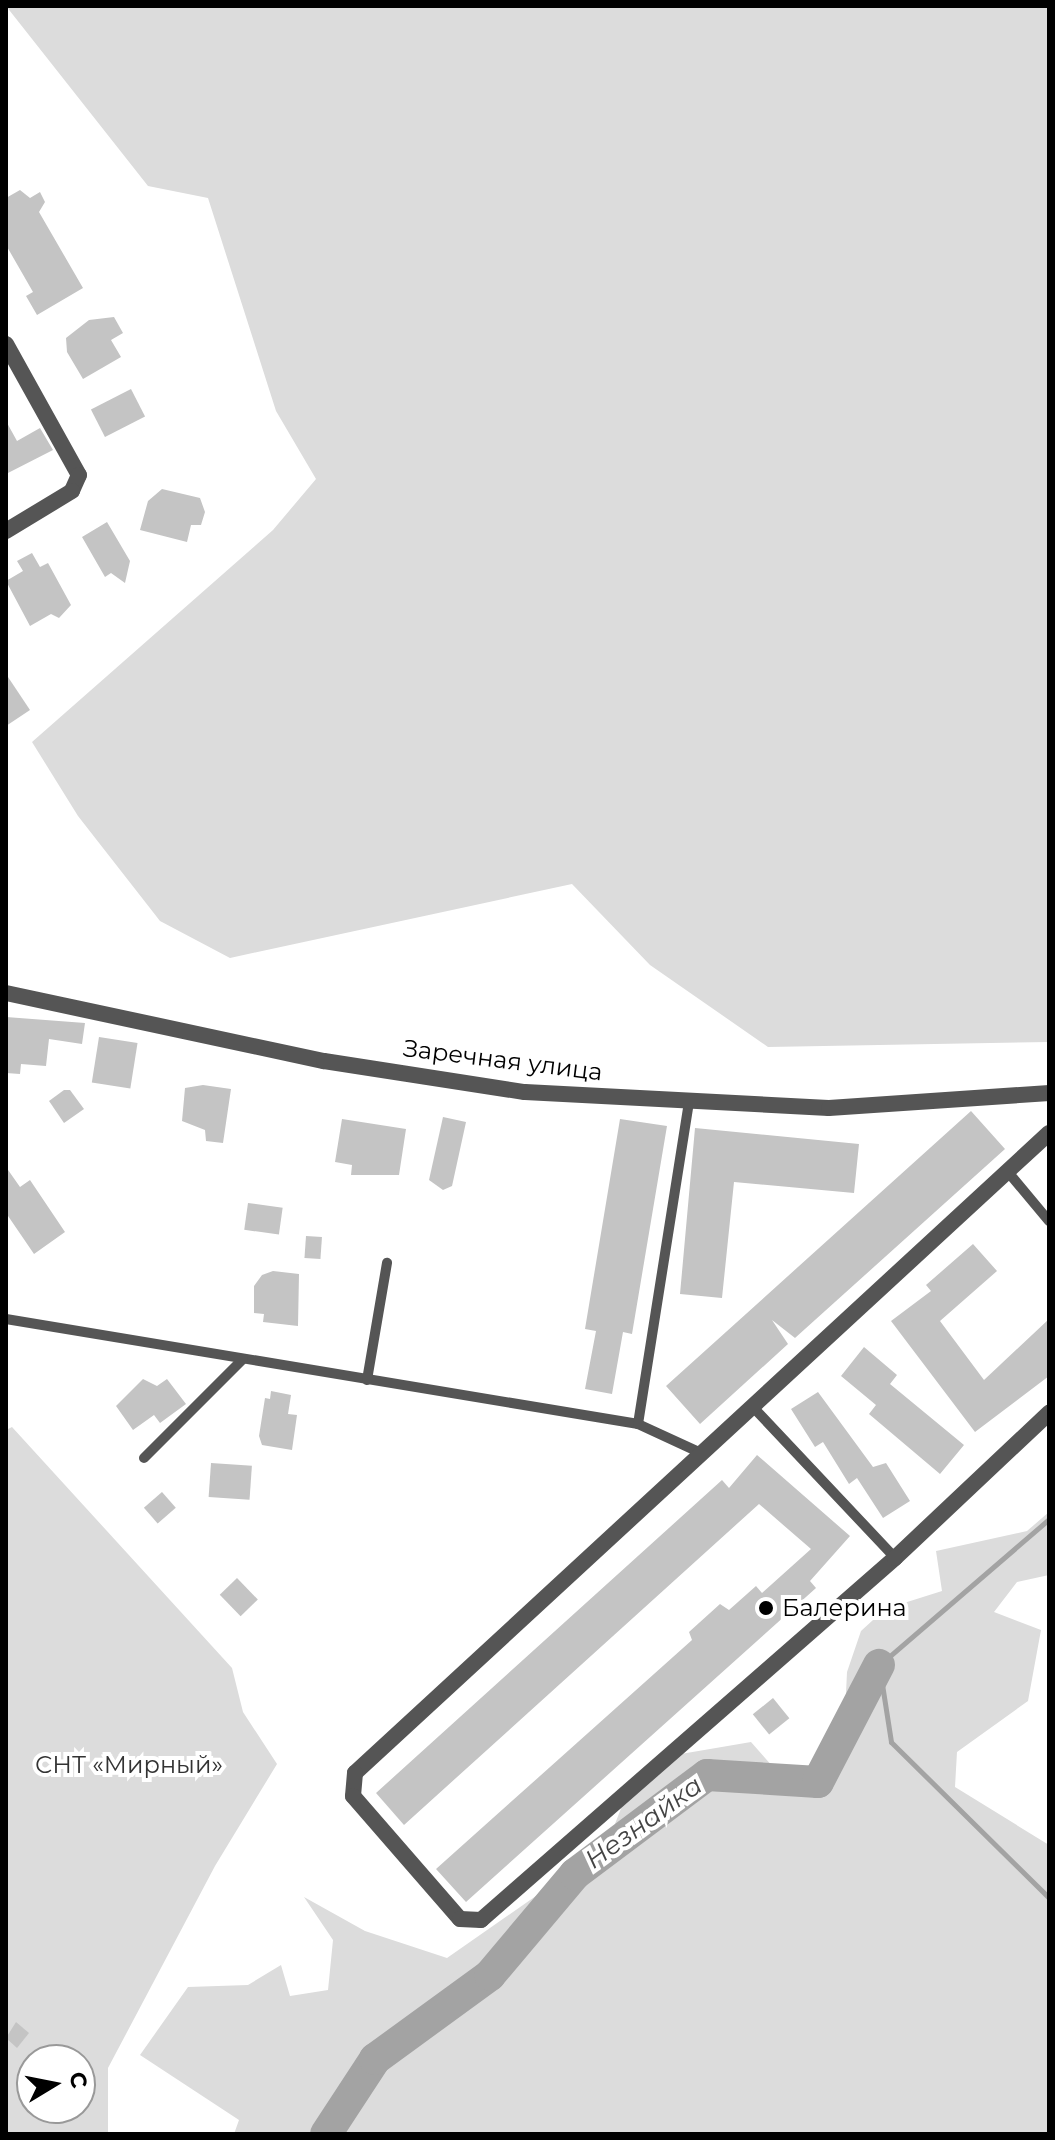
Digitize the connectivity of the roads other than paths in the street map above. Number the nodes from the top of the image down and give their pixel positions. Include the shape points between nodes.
1 (6, 344) edge
2 (6, 531) edge
3 (6, 993) edge
4 (1049, 1093) edge
5 (689, 1102) junction
6 (1049, 1133) edge
7 (1008, 1172) junction
8 (1049, 1221) edge
9 (387, 1263) dead end
10 (6, 1319) edge
11 (243, 1359) junction
12 (367, 1380) junction
13 (752, 1406) junction
14 (1049, 1413) edge
15 (638, 1424) junction
16 (701, 1453) junction
17 (144, 1458) dead end
18 (895, 1558) junction

1 - 2 street via 79,475 72,491
3 - 5 street, Заречная улица via 324,1061 494,1088
4 - 5 street, Заречная улица via 829,1108
5 - 15 lane
6 - 7 street
7 - 8 lane
7 - 13 street
9 - 12 lane
10 - 11 lane
11 - 12 lane
11 - 17 lane
12 - 15 lane
13 - 16 street
13 - 18 lane
14 - 18 street
15 - 16 lane
16 - 18 street via 355,1773 353,1796 460,1919 481,1920

